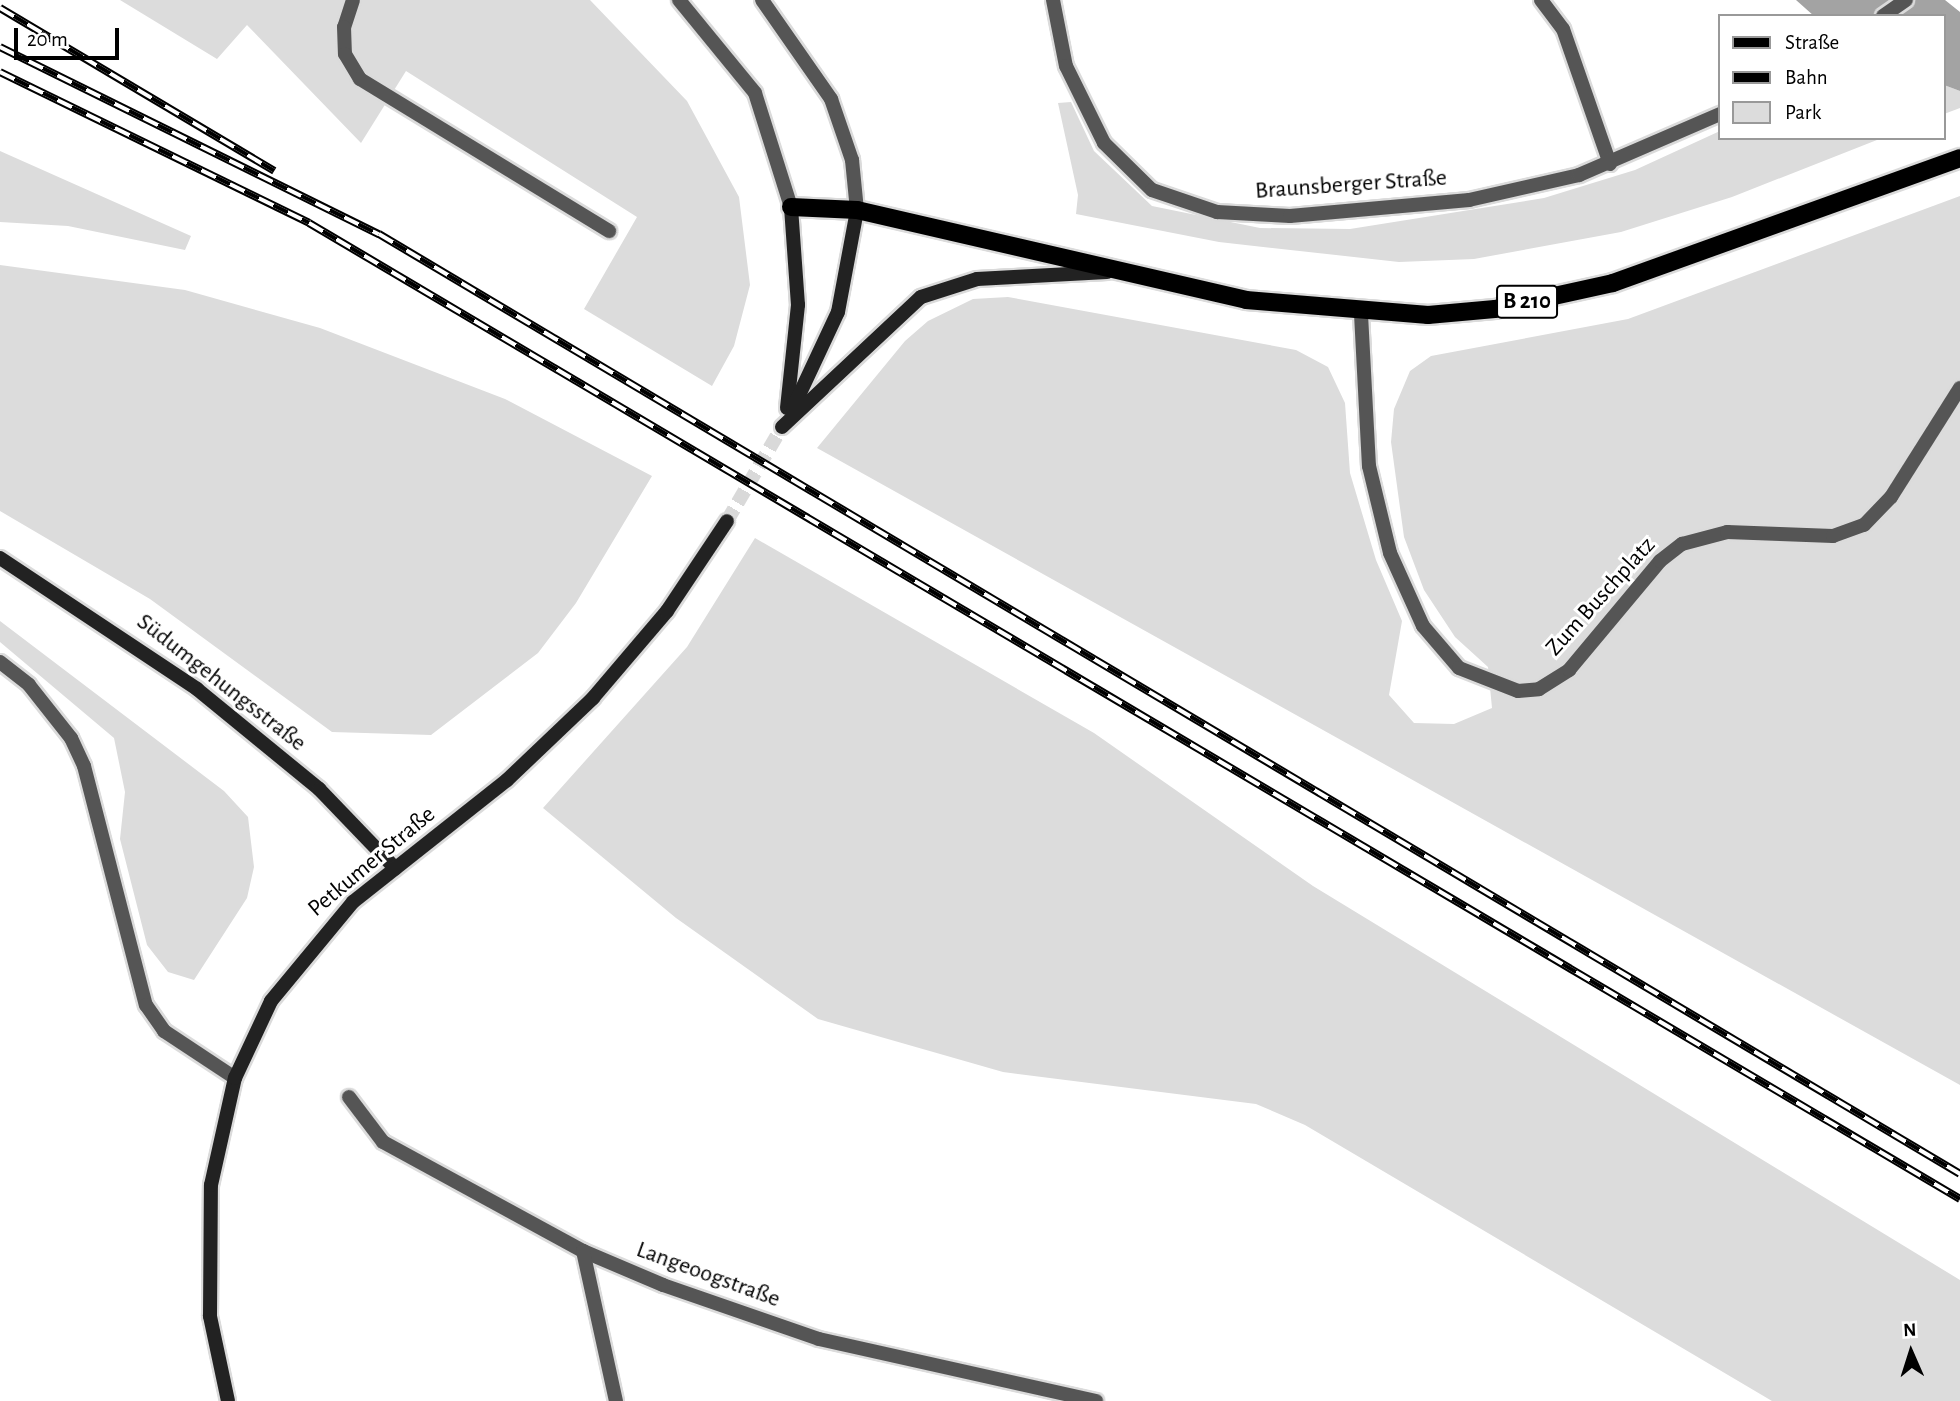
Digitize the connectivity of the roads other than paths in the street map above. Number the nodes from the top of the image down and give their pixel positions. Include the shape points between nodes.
1 (353, 0) edge
2 (678, 0) edge
3 (762, 0) edge
4 (1052, 0) edge
5 (1541, 0) edge
6 (1906, 0) edge
7 (1885, 14) edge
8 (1718, 115) edge
9 (1960, 158) edge
10 (1610, 164) junction
11 (791, 207) junction
12 (857, 210) junction
13 (609, 232) dead end
14 (1119, 271) junction
15 (1361, 314) junction
16 (1960, 388) edge
17 (782, 427) junction
18 (727, 521) tunnel mouth
19 (0, 558) edge
20 (0, 662) edge
21 (394, 868) junction
22 (235, 1078) junction
23 (349, 1097) dead end
24 (583, 1251) junction
25 (228, 1401) edge
26 (616, 1401) edge
27 (1096, 1401) edge

1 - 13 street via 344,27 345,54 360,79
2 - 11 street via 755,93
3 - 12 street via 831,99 852,160
4 - 10 street, Braunsberger Straße via 1066,66 1104,143 1152,190 1194,208 1290,216 1418,207 1534,187
5 - 10 street via 1563,29
6 - 7 street
8 - 10 street, Braunsberger Straße
9 - 15 main road, B 210 via 1613,283 1495,309
11 - 12 main road, B 210
11 - 17 main road via 797,343
12 - 14 main road, B 210
12 - 17 main road via 838,312
14 - 15 main road, B 210 via 1246,300
14 - 17 main road via 948,285 902,311
15 - 16 street, Zum Buschplatz via 1368,466 1390,552 1423,625 1452,660 1476,679 1518,691 1539,689 1569,670 1601,640 1660,561 1682,544 1727,532 1833,536 1864,525 1891,497
18 - 21 main road, Petkumer Straße via 667,611 593,698 507,780
19 - 21 main road, Südumgehungsstraße via 197,689 319,789
20 - 22 street via 38,696 71,738 84,766 146,1005 164,1031
21 - 22 main road, Petkumer Straße via 297,965 271,1001
22 - 25 main road, Petkumer Straße via 214,1172 207,1248 210,1316
23 - 24 street, Langeoogstraße via 383,1142
24 - 26 street
24 - 27 street, Langeoogstraße via 819,1339

